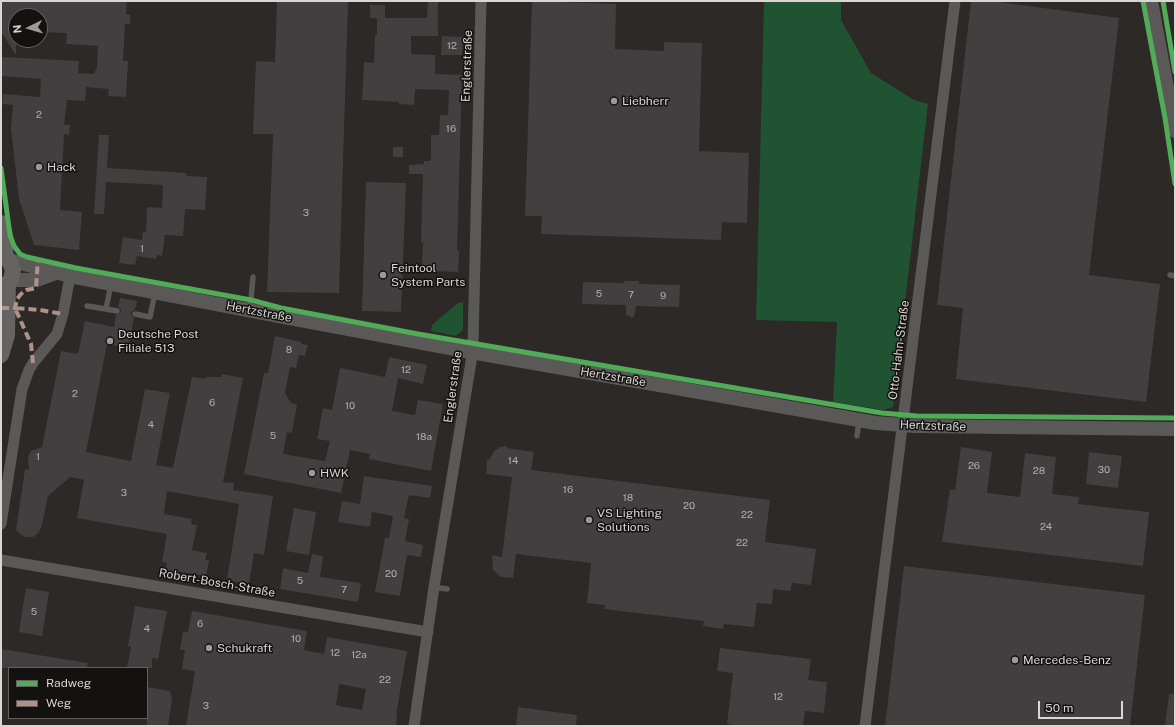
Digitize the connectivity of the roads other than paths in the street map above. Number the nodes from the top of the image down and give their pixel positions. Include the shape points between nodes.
1 (481, 1) edge
2 (955, 1) edge
3 (1151, 1) edge
4 (1175, 131) edge
5 (1, 223) edge
6 (5, 257) edge
7 (63, 275) junction
8 (253, 277) dead end
9 (7, 283) edge
10 (111, 284) junction
11 (155, 292) junction
12 (86, 306) dead end
13 (106, 309) junction
14 (248, 310) junction
15 (117, 311) dead end
16 (134, 314) dead end
17 (471, 352) junction
18 (1, 355) edge
19 (859, 420) junction
20 (902, 425) junction
21 (1175, 430) edge
22 (857, 436) dead end
23 (1, 524) edge
24 (1, 560) edge
25 (434, 587) junction
26 (447, 588) dead end
27 (428, 632) junction
28 (414, 726) edge
29 (865, 726) edge

1 - 17 street, Englerstraße
2 - 20 street, Otto-Hahn-Straße
3 - 4 street
5 - 6 main road via 5,235
6 - 7 street, Hertzstraße
6 - 9 main road via 13,270
7 - 9 street, Hertzstraße
7 - 10 street, Hertzstraße
7 - 23 street via 63,314 57,334 33,363 22,389
8 - 14 lane
9 - 18 main road via 7,335
10 - 11 street, Hertzstraße
10 - 13 lane
11 - 14 street, Hertzstraße
11 - 16 lane via 150,317
12 - 13 lane
13 - 15 lane
14 - 17 street, Hertzstraße
17 - 19 street, Hertzstraße
17 - 25 street, Englerstraße
19 - 20 street, Hertzstraße
19 - 22 lane
20 - 21 street, Hertzstraße
20 - 29 street, Otto-Hahn-Straße
24 - 27 street, Robert-Bosch-Straße
25 - 26 lane
25 - 27 street, Englerstraße
27 - 28 street, Englerstraße

